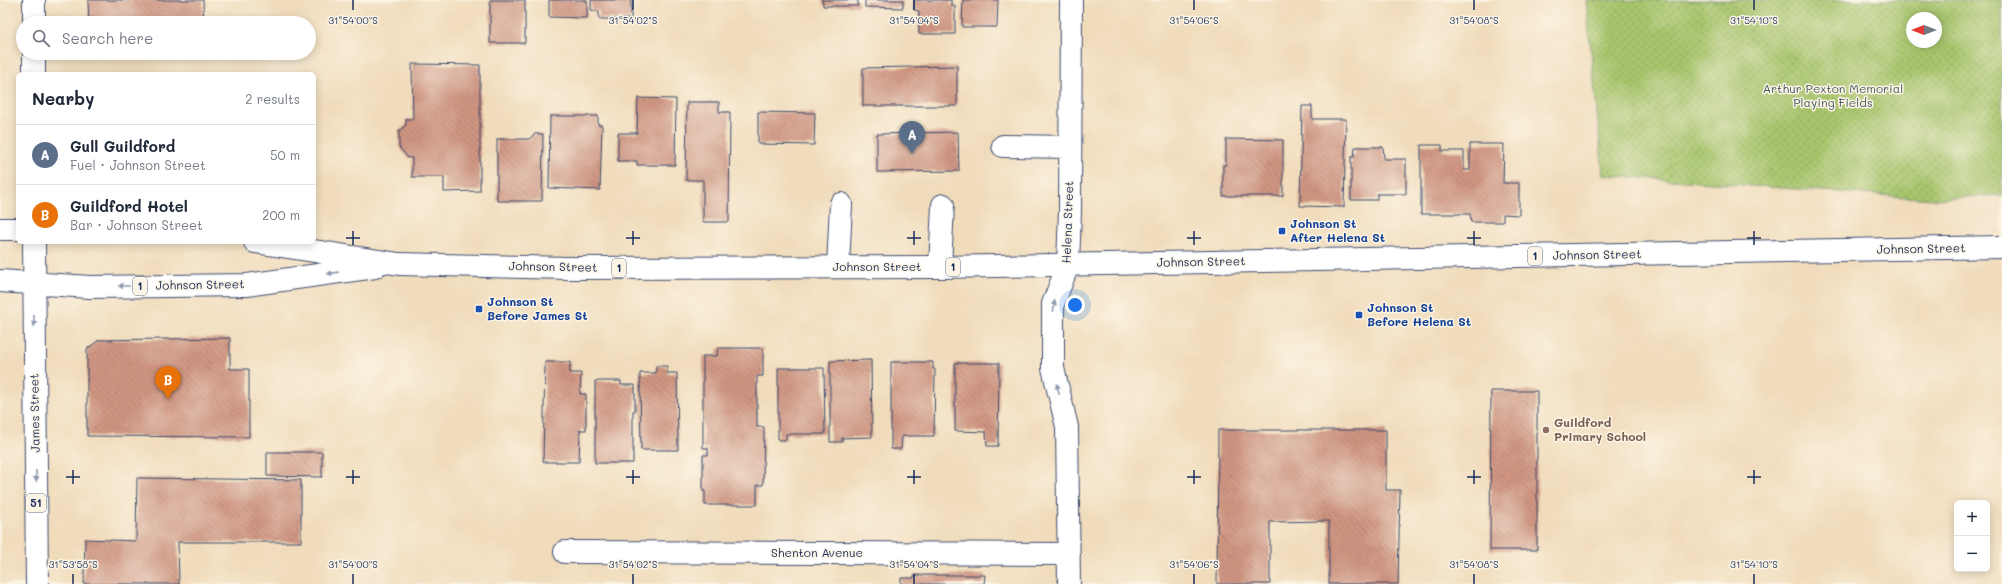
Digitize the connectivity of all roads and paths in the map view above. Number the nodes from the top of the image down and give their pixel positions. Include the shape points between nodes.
1 (34, 0) edge
2 (1071, 0) edge
3 (34, 16) edge
4 (34, 60) edge
5 (34, 72) edge
6 (1003, 146) dead end
7 (1070, 147) junction
8 (841, 204) dead end
9 (943, 205) dead end
10 (0, 229) edge
11 (16, 229) edge
12 (34, 244) edge
13 (268, 244) edge
14 (2002, 247) edge
15 (400, 264) junction
16 (1068, 265) junction
17 (838, 267) junction
18 (940, 267) junction
19 (0, 281) edge
20 (34, 282) junction
21 (565, 552) dead end
22 (1069, 554) junction
23 (37, 584) edge
24 (1069, 584) edge

1 - 3 main road
2 - 7 main road, Helena Street
4 - 5 main road
6 - 7 main road
7 - 16 main road, Helena Street
8 - 17 main road
9 - 18 main road
10 - 11 main road
12 - 20 main road, James Street / 51
13 - 15 main road, Johnson Street / 1
14 - 16 main road, Johnson Street / 1
15 - 17 main road, Johnson Street / 1 via 568,268
15 -> 20 main road, Johnson Street / 1 via 247,285 90,287
16 - 18 main road, Johnson Street / 1
22 -> 16 main road, Helena Street via 1067,427 1053,368 1053,304
17 - 18 main road, Johnson Street / 1
19 - 20 main road, Johnson Street / 1
20 -> 23 main road, James Street / 51
21 - 22 main road, Shenton Avenue
22 - 24 main road, Helena Street

